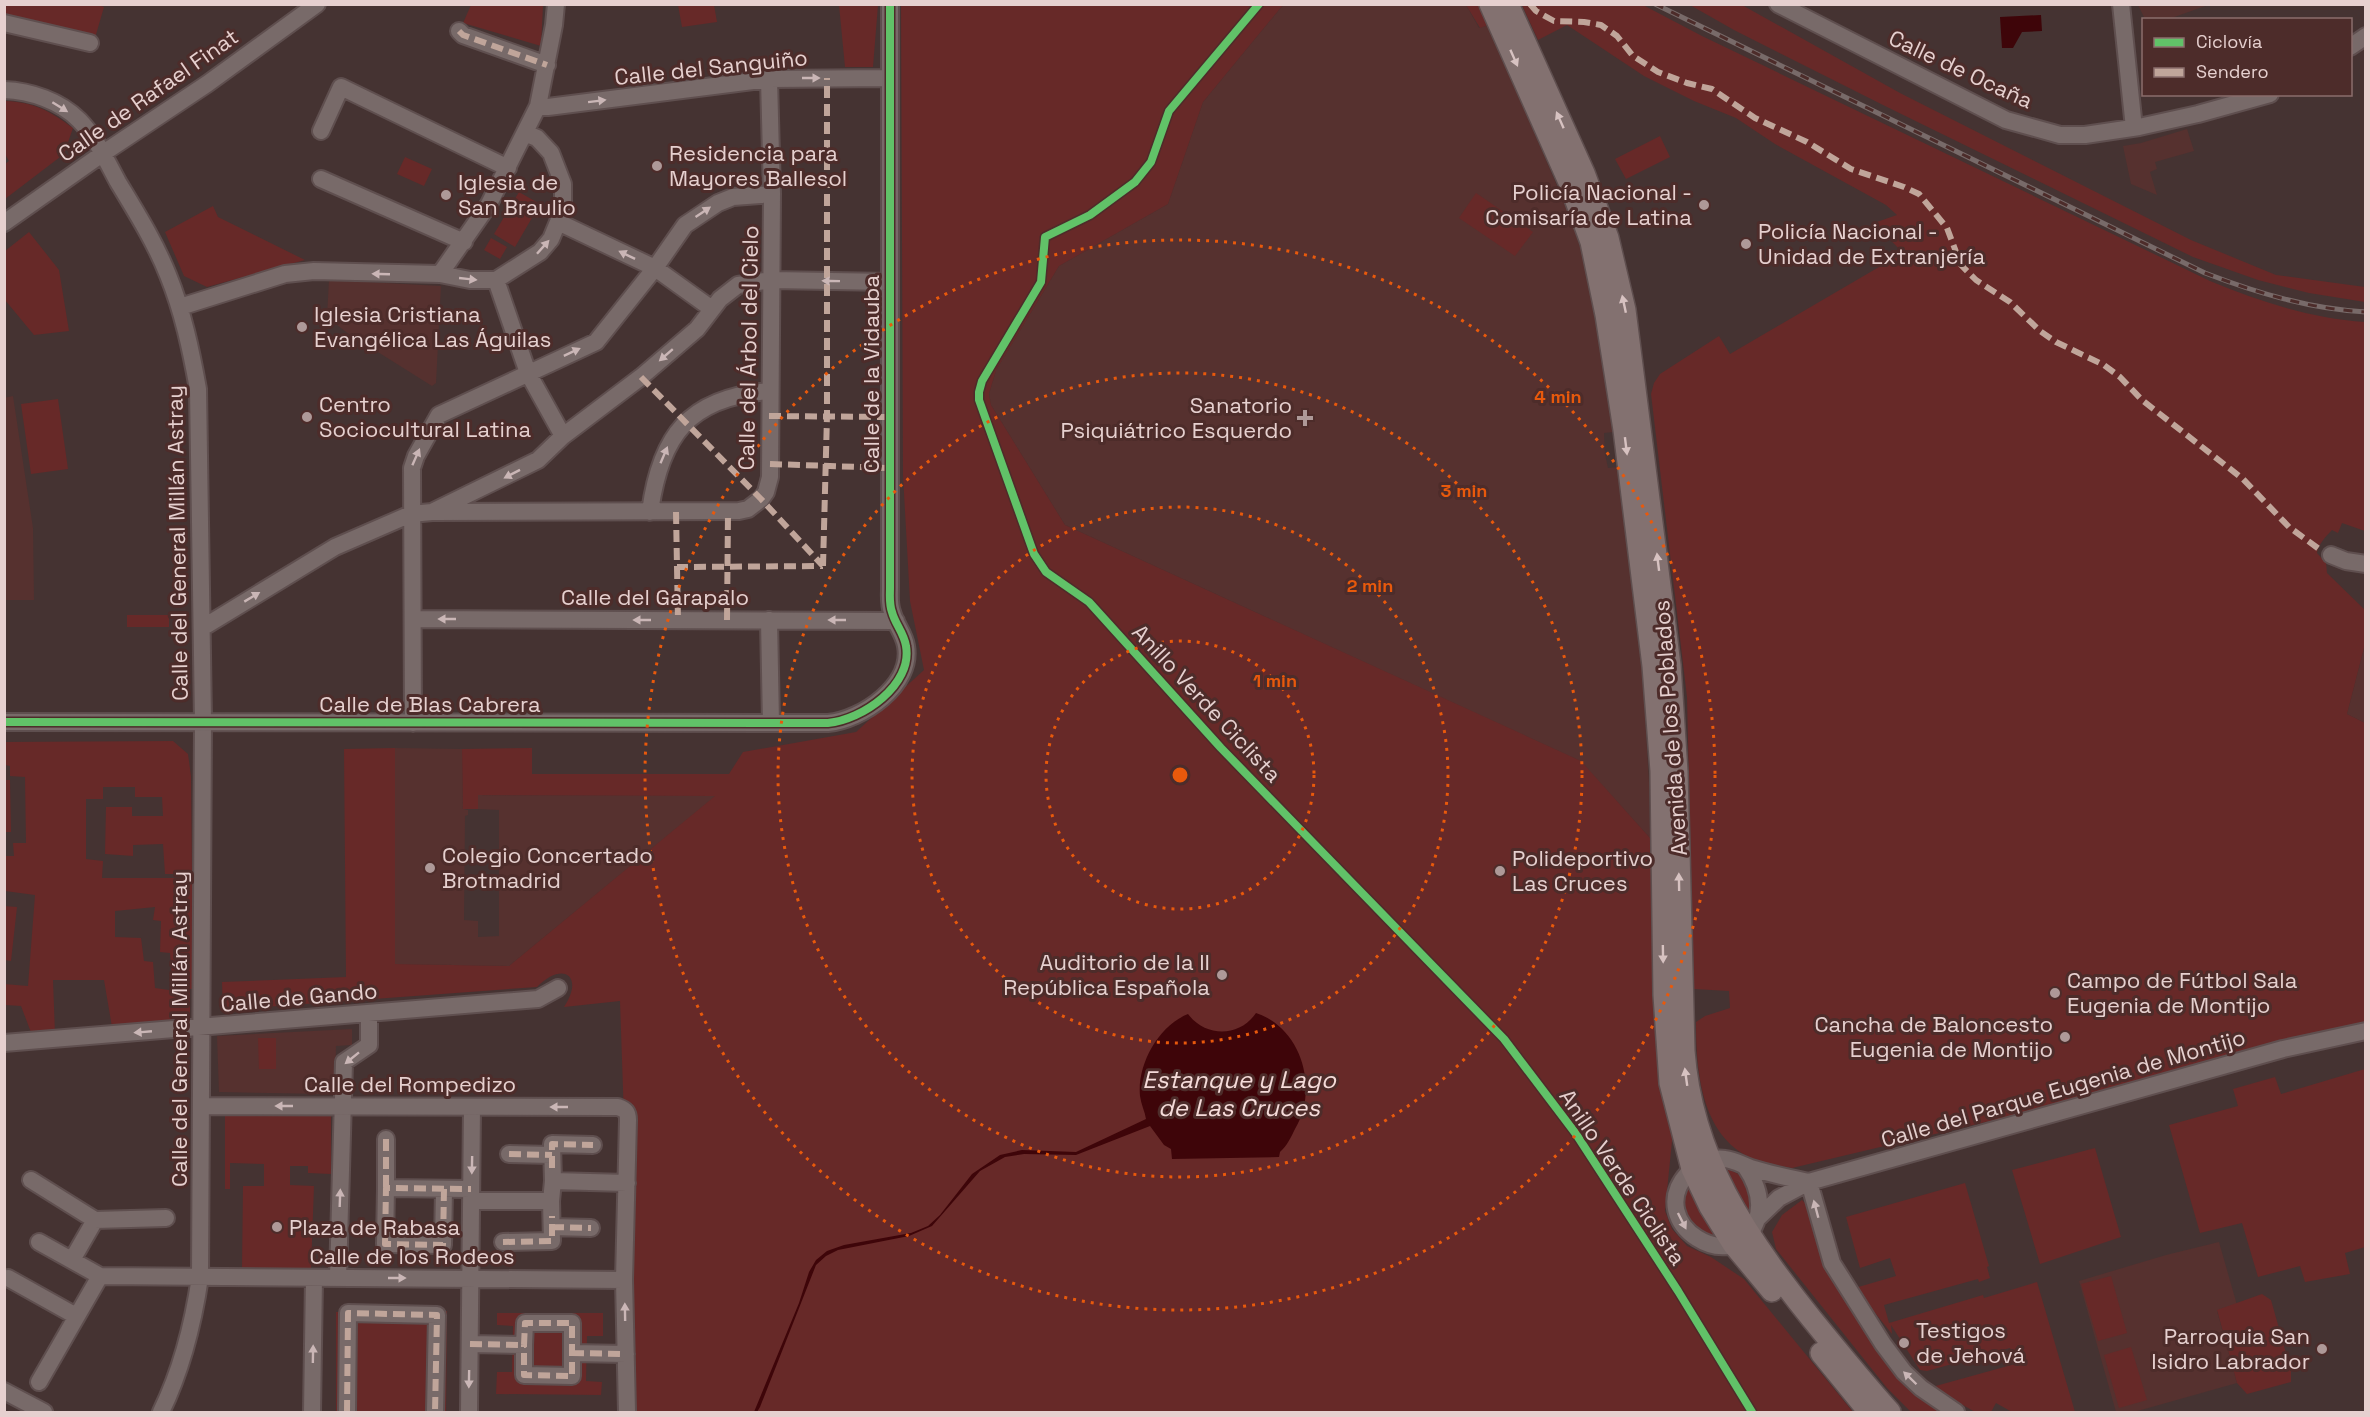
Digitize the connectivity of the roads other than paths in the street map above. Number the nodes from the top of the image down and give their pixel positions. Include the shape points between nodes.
1 (317, 4) edge
2 (556, 4) edge
3 (890, 4) edge
4 (1490, 4) edge
5 (1508, 4) edge
6 (1778, 4) edge
7 (2121, 4) edge
8 (4, 23) edge
9 (459, 31) dead end
10 (2366, 36) edge
11 (90, 44) dead end
12 (2352, 46) edge
13 (547, 65) junction
14 (889, 78) junction
15 (769, 79) junction
16 (4, 90) edge
17 (2263, 96) edge
18 (538, 106) junction
19 (2134, 128) junction
20 (321, 131) dead end
21 (525, 133) junction
22 (102, 154) junction
23 (508, 168) junction
24 (321, 179) dead end
25 (772, 194) junction
26 (558, 222) junction
27 (4, 223) edge
28 (464, 242) junction
29 (655, 268) junction
30 (440, 274) junction
31 (496, 280) junction
32 (771, 280) junction
33 (890, 282) junction
34 (180, 307) junction
35 (712, 309) junction
36 (528, 373) junction
37 (769, 391) junction
38 (563, 436) junction
39 (484, 488) junction
40 (432, 512) junction
41 (650, 512) junction
42 (490, 513) junction
43 (411, 514) junction
44 (2331, 555) dead end
45 (2366, 564) edge
46 (414, 619) junction
47 (770, 620) junction
48 (896, 621) junction
49 (202, 628) junction
50 (855, 717) joint
51 (203, 721) junction
52 (4, 722) edge
53 (413, 723) junction
54 (771, 723) junction
55 (558, 988) dead end
56 (369, 1014) junction
57 (201, 1027) junction
58 (2366, 1031) edge
59 (4, 1043) edge
60 (201, 1106) junction
61 (343, 1107) junction
62 (472, 1107) junction
63 (386, 1139) dead end
64 (593, 1145) dead end
65 (509, 1154) dead end
66 (552, 1155) junction
67 (1700, 1165) junction
68 (1744, 1166) junction
69 (31, 1180) dead end
70 (553, 1181) junction
71 (1809, 1182) junction
72 (627, 1183) junction
73 (386, 1188) junction
74 (444, 1189) junction
75 (471, 1195) junction
76 (551, 1201) junction
77 (165, 1218) dead end
78 (95, 1220) junction
79 (552, 1227) junction
80 (591, 1228) dead end
81 (1746, 1232) junction
82 (39, 1242) dead end
83 (502, 1242) dead end
84 (72, 1260) junction
85 (100, 1276) junction
86 (200, 1277) junction
87 (8, 1278) dead end
88 (314, 1278) junction
89 (338, 1278) junction
90 (471, 1279) junction
91 (624, 1280) junction
92 (76, 1316) junction
93 (470, 1344) junction
94 (524, 1345) junction
95 (572, 1353) junction
96 (626, 1354) junction
97 (39, 1382) dead end
98 (4, 1391) edge
99 (44, 1413) edge
100 (161, 1413) edge
101 (312, 1413) edge
102 (347, 1413) edge
103 (435, 1413) edge
104 (469, 1413) edge
105 (627, 1413) edge
106 (1869, 1413) edge
107 (1890, 1413) edge
108 (1956, 1413) edge

1 - 22 street, Calle de Rafael Finat
2 - 13 street
3 - 14 street, Calle de la Vidauba
4 -> 67 main road, Avenida de los Poblados via 1592,242 1606,315 1653,666 1661,771 1664,995 1670,1083
67 -> 5 main road, Avenida de los Poblados via 1686,1080 1670,665 1625,310 1608,238 1584,173
6 - 19 street, Calle de Ocaña via 2006,120 2060,135
7 - 19 street
8 - 11 street
9 - 13 street
10 - 12 street
13 - 18 street
15 -> 14 street, Calle del Sanguiño
14 - 33 street, Calle de la Vidauba
18 -> 15 street, Calle del Sanguiño
15 - 25 street, Calle del Árbol del Cielo
16 -> 22 street, Calle del General Millán Astray via 31,93 64,108 80,120
17 - 19 street, Calle de Ocaña
18 - 21 street
20 - 23 street via 341,87
21 - 23 street
21 - 26 street via 537,138 552,153 563,184
22 - 27 street, Calle de Rafael Finat
22 - 34 street, Calle del General Millán Astray via 156,247
23 - 28 street
24 - 28 street
29 -> 25 street via 685,225 704,212 733,197
25 - 32 street, Calle del Árbol del Cielo
29 -> 26 street
31 -> 26 street via 540,252
28 - 30 street
29 - 35 street
36 -> 29 street via 596,342
30 -> 31 street
30 -> 34 street via 285,274
31 - 36 street
33 -> 32 street
32 - 35 street via 738,285
32 - 37 street, Calle del Árbol del Cielo
33 - 48 street, Calle de la Vidauba via 890,588 891,611
34 - 49 street, Calle del General Millán Astray via 198,389
35 -> 38 street via 697,329 649,370
36 - 38 street
43 -> 36 street via 413,462 439,415
41 -> 37 street via 654,483 674,435 721,399
37 - 41 street, Calle del Árbol del Cielo via 770,477 761,499 739,512
38 -> 39 street via 538,460
39 - 40 street
39 - 42 street via 479,503
40 - 42 street, Calle del Árbol del Cielo
40 - 43 street
41 - 42 street, Calle del Árbol del Cielo
43 - 46 street
49 -> 43 street via 335,547
44 - 45 street
47 -> 46 street, Calle del Garapalo
46 - 53 street
48 -> 47 street, Calle del Garapalo
47 - 54 street
48 - 50 street, Calle de la Vidauba via 906,645 905,669 890,691
49 - 51 street, Calle del General Millán Astray
50 - 54 street, Calle de Blas Cabrera via 828,723
51 - 52 street, Calle de Blas Cabrera
51 - 53 street, Calle de Blas Cabrera
51 - 57 street, Calle del General Millán Astray
53 - 54 street, Calle de Blas Cabrera
55 - 56 street, Calle de Gando via 538,999
56 - 57 street, Calle de Gando
56 -> 61 street via 369,1045 344,1062
57 -> 59 street, Calle de Gando
57 - 60 street, Calle del General Millán Astray
58 - 71 street, Calle del Parque Eugenia de Montijo via 2283,1049
61 -> 60 street, Calle del Rompedizo
60 - 86 street, Calle del General Millán Astray
61 - 62 street, Calle del Rompedizo
89 -> 61 street
72 -> 62 street, Calle del Rompedizo via 628,1114 624,1109
62 -> 75 street
63 - 73 street
64 - 66 street via 552,1144
65 - 66 street
66 - 70 street
67 - 68 street, Calle del Parque Eugenia de Montijo via 1726,1159
67 - 81 main road, Avenida de los Poblados via 1723,1191
67 -> 81 street via 1680,1185 1676,1197 1682,1223 1700,1241 1718,1246
68 - 71 street, Calle del Parque Eugenia de Montijo
68 - 81 street via 1758,1192
69 - 78 street
70 - 72 street
70 - 76 street
71 - 81 street, Calle del Parque Eugenia de Montijo via 1785,1194
108 -> 71 street via 1904,1372 1883,1344 1832,1263
72 - 91 street
73 - 74 street
73 - 74 street via 385,1245 443,1245
74 - 75 street
75 - 76 street
75 - 90 street
76 - 79 street
77 - 78 street, Calle del General Millán Astray
78 - 84 street
79 - 80 street
79 - 83 street via 552,1241
81 - 106 main road, Avenida de los Poblados
81 - 107 main road, Avenida de los Poblados
82 - 84 street
84 - 85 street
85 - 86 street
85 - 92 street
86 - 88 street, Calle de los Rodeos
86 - 100 street, Calle del General Millán Astray via 187,1345
87 - 92 street
88 - 89 street, Calle de los Rodeos
101 -> 88 street
89 -> 90 street, Calle de los Rodeos
90 - 91 street, Calle de los Rodeos
90 - 93 street
96 -> 91 street
92 - 97 street
93 - 94 street
93 -> 104 street
94 - 95 street via 525,1323 572,1323
94 - 95 street via 524,1375 572,1376
95 - 96 street
96 - 105 street
98 - 99 street
102 - 103 street via 348,1313 437,1315

